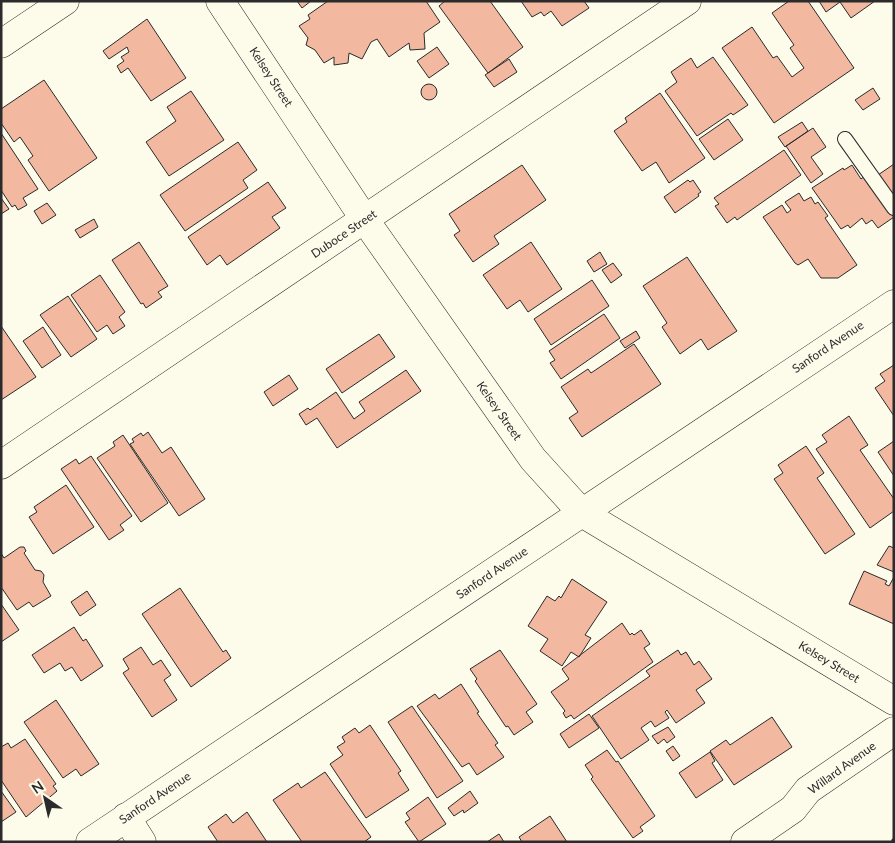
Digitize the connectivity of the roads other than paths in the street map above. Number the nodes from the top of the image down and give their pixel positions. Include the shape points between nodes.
1 (65, 1) edge
2 (220, 1) edge
3 (687, 1) edge
4 (1, 44) edge
5 (845, 139) dead end
6 (894, 208) edge
7 (365, 220) junction
8 (894, 304) edge
9 (1, 466) edge
10 (582, 513) junction
11 (894, 702) edge
12 (894, 731) edge
13 (126, 817) junction
14 (90, 842) edge
15 (142, 842) edge
16 (744, 842) edge

1 - 4 street
2 - 7 street, Kelsey Street
3 - 7 street, Duboce Street
5 - 6 lane
7 - 9 street, Duboce Street
7 - 10 street, Kelsey Street via 533,459
8 - 10 street, Sanford Avenue
10 - 11 street, Kelsey Street
10 - 13 street, Sanford Avenue
12 - 16 street, Willard Avenue via 808,790 793,809
13 - 14 street, Sanford Avenue
13 - 15 street

